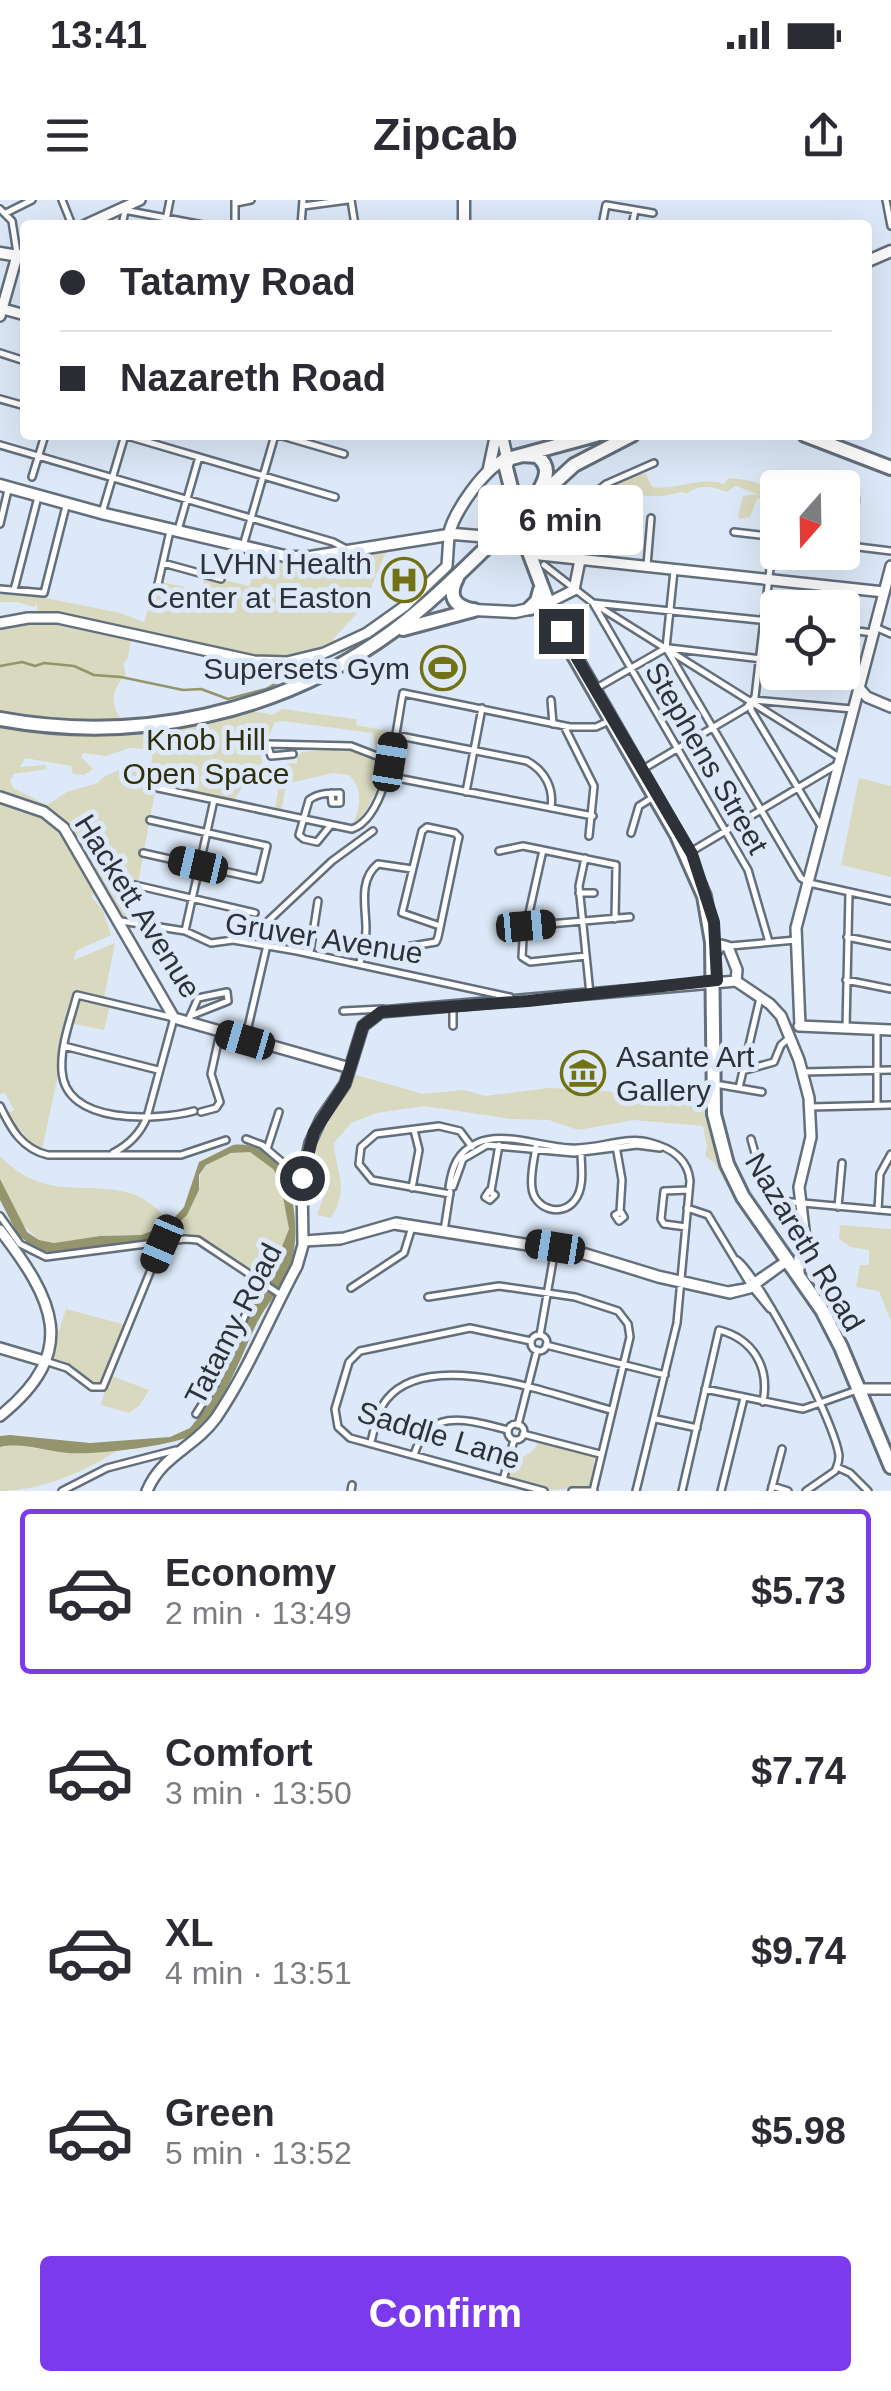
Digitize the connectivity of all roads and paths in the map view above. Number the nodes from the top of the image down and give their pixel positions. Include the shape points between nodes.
1 (32, 200) edge
2 (140, 200) edge
3 (251, 200) edge
4 (350, 200) edge
5 (886, 200) edge
6 (236, 202) edge
7 (303, 203) edge
8 (610, 204) edge
9 (124, 209) junction
10 (635, 210) junction
11 (3, 211) edge
12 (653, 213) dead end
13 (97, 220) edge
14 (123, 220) edge
15 (161, 220) edge
16 (633, 220) edge
17 (891, 226) edge
18 (20, 251) edge
19 (20, 263) edge
20 (1, 308) edge
21 (43, 440) edge
22 (124, 440) edge
23 (142, 440) edge
24 (275, 440) edge
25 (295, 440) edge
26 (577, 440) edge
27 (610, 440) edge
28 (622, 440) edge
29 (819, 440) edge
30 (831, 440) edge
31 (0, 444) edge
32 (504, 452) edge
33 (344, 454) dead end
34 (523, 454) junction
35 (38, 456) junction
36 (199, 457) junction
37 (654, 463) dead end
38 (891, 466) edge
39 (489, 470) junction
40 (32, 476) dead end
41 (263, 476) junction
42 (113, 478) junction
43 (4, 486) edge
44 (540, 489) junction
45 (38, 494) junction
46 (592, 494) junction
47 (335, 497) dead end
48 (187, 499) junction
49 (67, 503) junction
50 (517, 513) junction
51 (102, 514) junction
52 (566, 516) dead end
53 (251, 518) junction
54 (651, 518) dead end
55 (454, 519) junction
56 (0, 524) edge
57 (175, 529) junction
58 (734, 532) dead end
59 (522, 533) junction
60 (760, 535) edge
61 (450, 536) junction
62 (429, 537) junction
63 (495, 541) junction
64 (242, 546) junction
65 (860, 547) edge
66 (348, 550) junction
67 (891, 551) edge
68 (537, 557) junction
69 (580, 560) junction
70 (163, 564) junction
71 (646, 566) junction
72 (891, 566) edge
73 (674, 570) junction
74 (770, 570) edge
75 (459, 574) junction
76 (221, 579) dead end
77 (768, 580) junction
78 (158, 584) dead end
79 (574, 588) junction
80 (0, 589) edge
81 (14, 590) junction
82 (767, 590) edge
83 (888, 593) edge
84 (592, 602) junction
85 (540, 603) junction
86 (670, 609) junction
87 (474, 610) junction
88 (760, 620) edge
89 (0, 623) edge
90 (860, 630) edge
91 (874, 630) junction
92 (891, 634) edge
93 (383, 638) junction
94 (666, 648) junction
95 (760, 659) joint
96 (629, 668) junction
97 (860, 671) edge
98 (863, 671) junction
99 (860, 689) joint
100 (594, 690) junction
101 (860, 690) edge
102 (551, 700) dead end
103 (752, 702) junction
104 (482, 708) junction
105 (852, 708) junction
106 (891, 708) edge
107 (0, 717) edge
108 (612, 720) junction
109 (553, 724) junction
110 (564, 726) junction
111 (713, 728) junction
112 (394, 735) junction
113 (474, 750) junction
114 (677, 750) junction
115 (293, 754) dead end
116 (839, 760) junction
117 (390, 762) junction
118 (641, 770) junction
119 (387, 776) junction
120 (158, 788) dead end
121 (797, 788) junction
122 (466, 792) junction
123 (331, 794) dead end
124 (656, 796) junction
125 (0, 797) edge
126 (214, 800) junction
127 (551, 808) junction
128 (761, 809) junction
129 (593, 816) junction
130 (150, 820) dead end
131 (302, 820) junction
132 (330, 826) junction
133 (823, 829) junction
134 (725, 830) junction
135 (372, 831) dead end
136 (206, 832) junction
137 (631, 834) dead end
138 (589, 836) dead end
139 (500, 850) dead end
140 (543, 850) junction
141 (143, 853) dead end
142 (688, 853) junction
143 (584, 858) junction
144 (198, 865) junction
145 (412, 869) junction
146 (808, 883) junction
147 (135, 885) dead end
148 (849, 892) junction
149 (579, 893) junction
150 (594, 893) dead end
151 (192, 897) junction
152 (318, 900) dead end
153 (891, 902) edge
154 (254, 913) dead end
155 (630, 917) dead end
156 (502, 919) dead end
157 (616, 919) junction
158 (118, 920) junction
159 (582, 920) junction
160 (440, 926) junction
161 (526, 926) junction
162 (185, 931) junction
163 (847, 937) junction
164 (796, 940) junction
165 (246, 942) junction
166 (769, 942) junction
167 (364, 945) junction
168 (267, 946) junction
169 (891, 946) edge
170 (722, 949) junction
171 (310, 953) junction
172 (586, 956) junction
173 (360, 963) junction
174 (724, 980) junction
175 (846, 980) junction
176 (891, 989) edge
177 (590, 994) junction
178 (760, 998) junction
179 (523, 1002) junction
180 (453, 1006) junction
181 (344, 1011) dead end
182 (370, 1013) junction
183 (174, 1018) junction
184 (189, 1020) junction
185 (453, 1026) dead end
186 (786, 1026) junction
187 (800, 1026) junction
188 (846, 1028) junction
189 (877, 1029) junction
190 (891, 1030) edge
191 (220, 1032) junction
192 (790, 1037) junction
193 (245, 1040) junction
194 (64, 1046) junction
195 (350, 1068) junction
196 (876, 1069) junction
197 (159, 1070) junction
198 (891, 1070) edge
199 (742, 1071) junction
200 (803, 1072) junction
201 (738, 1088) junction
202 (717, 1090) junction
203 (762, 1092) dead end
204 (877, 1104) junction
205 (891, 1105) edge
206 (0, 1106) edge
207 (810, 1107) junction
208 (279, 1112) dead end
209 (147, 1117) junction
210 (414, 1130) junction
211 (246, 1139) dead end
212 (751, 1139) dead end
213 (226, 1140) dead end
214 (499, 1142) junction
215 (536, 1147) junction
216 (616, 1147) junction
217 (473, 1148) junction
218 (267, 1149) junction
219 (581, 1151) junction
220 (113, 1153) junction
221 (891, 1154) edge
222 (842, 1163) dead end
223 (302, 1179) junction
224 (412, 1188) junction
225 (689, 1190) junction
226 (491, 1191) dead end
227 (450, 1192) junction
228 (800, 1204) junction
229 (838, 1207) junction
230 (687, 1208) junction
231 (878, 1210) junction
232 (620, 1212) dead end
233 (891, 1212) edge
234 (0, 1216) edge
235 (412, 1226) junction
236 (686, 1227) junction
237 (0, 1230) edge
238 (443, 1231) junction
239 (303, 1241) junction
240 (162, 1244) junction
241 (803, 1248) junction
242 (555, 1249) junction
243 (785, 1255) junction
244 (682, 1267) junction
245 (771, 1272) junction
246 (799, 1274) junction
247 (258, 1279) junction
248 (681, 1282) junction
249 (693, 1282) junction
250 (753, 1285) junction
251 (351, 1288) dead end
252 (548, 1292) junction
253 (278, 1293) junction
254 (428, 1297) dead end
255 (540, 1335) junction
256 (531, 1341) junction
257 (546, 1345) junction
258 (0, 1348) edge
259 (536, 1350) junction
260 (44, 1361) junction
261 (623, 1365) junction
262 (665, 1376) junction
263 (527, 1388) junction
264 (706, 1389) junction
265 (859, 1389) junction
266 (891, 1389) edge
267 (744, 1398) junction
268 (763, 1402) junction
269 (820, 1405) junction
270 (611, 1410) junction
271 (196, 1414) dead end
272 (0, 1416) edge
273 (655, 1419) junction
274 (518, 1425) junction
275 (697, 1428) junction
276 (508, 1430) junction
277 (524, 1434) junction
278 (514, 1440) junction
279 (370, 1444) junction
280 (782, 1449) dead end
281 (179, 1450) junction
282 (600, 1454) junction
283 (414, 1456) junction
284 (837, 1466) junction
285 (891, 1467) edge
286 (503, 1480) junction
287 (771, 1489) edge
288 (62, 1491) edge
289 (147, 1491) edge
290 (544, 1491) edge
291 (572, 1491) edge
292 (593, 1491) edge
293 (636, 1491) edge
294 (682, 1491) edge
295 (722, 1491) edge
296 (788, 1491) edge
297 (808, 1491) edge
298 (868, 1491) edge

1 - 11 street
2 - 9 main road
3 - 6 street
4 - 7 street
5 - 17 street
8 - 10 street
9 - 13 main road
9 - 14 street
9 - 15 street
10 - 12 street
10 - 16 street
11 - 18 street
19 - 20 main road
21 - 35 street
22 - 42 street
23 - 36 street
24 - 41 street
25 - 33 street
26 - 34 highway
27 - 44 highway
28 - 50 highway via 574,465
29 - 38 highway
30 - 38 highway
31 - 35 street
32 - 34 highway
32 - 34 highway via 514,463
32 - 39 main road
32 - 39 highway via 498,468
32 - 50 highway, Nazareth Road
34 - 44 highway via 545,465
35 - 40 street
35 - 42 street
36 - 41 street
36 - 48 street
37 - 46 street
39 - 55 main road
41 - 47 street
41 - 53 street
42 - 48 street
42 - 51 street
43 - 45 main road
43 - 56 street
44 - 50 highway
45 - 49 main road
45 - 81 street
46 - 52 street
46 - 69 street via 602,519 584,541
48 - 53 street
48 - 57 street
49 - 51 main road
49 - 81 street via 44,593
50 - 59 highway, Nazareth Road
50 - 63 highway
51 - 57 main road
53 - 64 street
53 - 66 street
54 - 71 street
55 - 61 main road
55 - 62 main road
57 - 64 main road
57 - 70 street
58 - 60 street
59 - 63 highway via 519,540
59 - 68 highway, Nazareth Road
61 - 62 main road
61 - 63 main road
61 - 68 main road via 489,540
61 - 89 main road via 445,569 392,616 348,644 295,660 254,660 58,618
62 - 66 main road
63 - 68 main road
63 - 75 highway
63 - 107 highway via 381,636 256,699 134,724
64 - 66 main road via 296,557
65 - 67 street
68 - 69 main road
68 - 79 street
68 - 85 highway, Nazareth Road
69 - 71 main road
69 - 79 main road
70 - 76 street
70 - 78 street
71 - 73 main road
72 - 83 main road
73 - 77 main road
73 - 86 street
74 - 77 street
75 - 87 highway via 453,599
75 - 93 highway
77 - 82 street
77 - 83 main road
79 - 84 street
79 - 85 main road
80 - 81 street
83 - 91 main road
84 - 86 street
84 - 94 street
84 - 96 street, Stephens Street
85 - 87 main road
85 - 100 highway, Nazareth Road
85 - 100 highway, Nazareth Road
86 - 88 street
86 - 94 street
87 - 93 highway
90 - 91 street
91 - 92 street
91 - 98 main road
93 - 107 highway via 299,686 196,718 103,728
94 - 95 street
94 - 96 street
94 - 103 street
94 - 111 street
95 - 103 street
96 - 100 street
96 - 114 street, Stephens Street
97 - 98 street
98 - 99 main road
99 - 106 main road
100 - 108 highway, Nazareth Road
101 - 105 main road
102 - 109 street
103 - 105 street
103 - 111 street
103 - 116 street
103 - 121 street via 750,710
104 - 109 street
104 - 112 street via 402,693
104 - 113 street
105 - 116 main road
108 - 110 street via 589,728
108 - 118 highway, Nazareth Road
109 - 110 street
110 - 129 street via 593,779
111 - 114 street
111 - 128 street
112 - 113 street
112 - 117 street
113 - 122 street
113 - 127 street via 536,766 551,790
114 - 118 street
114 - 134 street, Stephens Street
115 - 117 street via 270,756 268,744 351,746
116 - 121 street
116 - 133 main road
117 - 119 street
118 - 124 highway, Nazareth Road
119 - 122 street
119 - 132 street via 364,824
120 - 126 street
121 - 128 street
121 - 133 street
122 - 127 street
123 - 131 street via 309,800
124 - 137 street via 639,806
124 - 142 highway, Nazareth Road
125 - 158 main road, Hackett Avenue via 44,812 64,828
126 - 131 street
126 - 136 street
127 - 129 street
128 - 134 street
128 - 146 street
129 - 138 street
130 - 136 street
131 - 132 street
131 - 132 street via 304,840 317,842
133 - 146 main road
134 - 142 street
134 - 166 street, Stephens Street via 748,870
135 - 165 street
136 - 144 street
136 - 144 street via 267,846 259,879
139 - 140 street
140 - 143 street
140 - 161 street
141 - 144 street
142 - 170 highway, Nazareth Road
142 - 174 highway, Nazareth Road
143 - 149 street
143 - 157 street via 617,866
144 - 151 street
145 - 160 street via 403,915
145 - 160 street via 424,828 457,834
145 - 167 street via 373,867 362,903
146 - 148 street
146 - 164 main road
147 - 151 street
148 - 153 street
148 - 163 street
149 - 150 street
149 - 159 street
151 - 154 street
151 - 162 street
152 - 171 street
155 - 157 street
156 - 161 street
157 - 159 street
158 - 162 street, Gruver Avenue
158 - 183 main road, Hackett Avenue
159 - 161 street
159 - 172 street
160 - 167 street via 432,944
161 - 172 street via 527,961
162 - 165 street, Gruver Avenue via 212,943
163 - 169 street
163 - 175 street
164 - 166 street
164 - 187 main road
165 - 168 street, Gruver Avenue
166 - 170 street
167 - 173 street
168 - 171 street, Gruver Avenue
168 - 193 street
170 - 174 highway, Nazareth Road
170 - 174 main road via 736,966
171 - 173 street, Gruver Avenue
172 - 177 street
173 - 179 street, Gruver Avenue
174 - 177 main road
174 - 178 main road
174 - 202 highway, Nazareth Road
175 - 176 street
175 - 188 street
177 - 179 main road
178 - 186 main road
178 - 199 street
179 - 180 main road
180 - 182 main road
180 - 185 street
181 - 182 street
182 - 195 main road, Tatamy Road
183 - 184 main road, Hackett Avenue
183 - 194 street via 77,994
183 - 197 street
184 - 184 street via 198,998 227,992 228,1000
184 - 191 main road, Hackett Avenue
186 - 187 main road
186 - 192 main road
187 - 188 main road
188 - 189 main road
189 - 190 main road
189 - 196 street
191 - 193 main road, Hackett Avenue
191 - 209 street via 211,1074 218,1105
192 - 199 street via 774,1062
192 - 200 main road
193 - 195 main road, Hackett Avenue
194 - 197 street
194 - 209 street via 62,1072 74,1099 102,1112
195 - 223 main road, Tatamy Road via 314,1132
196 - 198 street
196 - 200 street
196 - 204 street
197 - 209 street
199 - 201 street
200 - 207 main road
201 - 202 street
201 - 203 street
202 - 243 highway, Nazareth Road via 715,1124 726,1164
204 - 205 street
204 - 207 street
206 - 220 street via 22,1142 40,1153
207 - 228 main road
208 - 218 street
209 - 220 street
210 - 217 street via 449,1126
210 - 224 street
210 - 224 street via 373,1135 358,1158 372,1180
211 - 218 street
212 - 228 street via 775,1193
213 - 220 street via 188,1155
214 - 215 street
214 - 217 street
214 - 226 street
215 - 219 street
215 - 219 street via 533,1194 553,1210 577,1196
216 - 219 street
216 - 225 street via 641,1140 672,1151 690,1175
216 - 232 street
217 - 227 street via 453,1166
218 - 223 street
221 - 231 street via 880,1174
222 - 229 street
223 - 239 main road, Tatamy Road
224 - 227 street
225 - 230 street
225 - 236 street via 663,1193 662,1223
227 - 238 street
228 - 229 street
228 - 241 main road
229 - 231 street
230 - 236 street
230 - 250 street via 708,1215
231 - 233 street
234 - 240 street via 23,1247 46,1257
235 - 238 street
235 - 239 street via 388,1226 344,1241
235 - 251 street via 401,1255
236 - 244 street
237 - 260 main road via 44,1295 50,1326
238 - 242 street
239 - 253 main road, Tatamy Road via 300,1260
240 - 247 street via 198,1240
240 - 260 street via 100,1388
241 - 243 main road
241 - 243 main road
241 - 246 main road
242 - 248 street
242 - 252 street
243 - 245 street
243 - 245 street
243 - 246 highway, Nazareth Road
244 - 248 street
244 - 249 street
245 - 246 street
245 - 250 street
246 - 265 highway, Nazareth Road
247 - 253 street
247 - 271 street via 227,1359
248 - 249 street
248 - 250 street via 730,1295
248 - 262 street
249 - 250 street via 728,1290
250 - 269 street
252 - 254 street via 499,1286
252 - 255 street
252 - 261 street via 621,1314 630,1333
253 - 281 main road, Tatamy Road via 218,1414
255 - 256 street
255 - 257 street
256 - 259 street
256 - 279 street, Saddle Lane via 465,1328 355,1354 335,1418 344,1434
257 - 259 street
257 - 261 street
258 - 260 main road
259 - 263 street
260 - 272 main road via 31,1387
261 - 262 street
261 - 270 street
262 - 273 street
263 - 270 street
263 - 274 street
263 - 279 street via 466,1373 409,1383 385,1402
264 - 267 street
264 - 268 street via 719,1330 746,1341 764,1374
264 - 275 street
265 - 266 main road
265 - 269 street
265 - 285 highway, Nazareth Road
267 - 268 street
267 - 295 street
268 - 269 street via 796,1409
269 - 284 street
270 - 282 street
273 - 275 street
273 - 293 street
274 - 276 street
274 - 277 street
275 - 294 street
276 - 278 street
276 - 283 street via 439,1422 421,1435
277 - 278 street
277 - 282 street
278 - 286 street
279 - 283 street, Saddle Lane
280 - 287 street
281 - 288 street via 107,1468
281 - 289 main road, Tatamy Road
282 - 292 street
283 - 286 street, Saddle Lane
284 - 297 street
284 - 298 street
286 - 290 street, Saddle Lane
287 - 296 street
291 - 292 street

